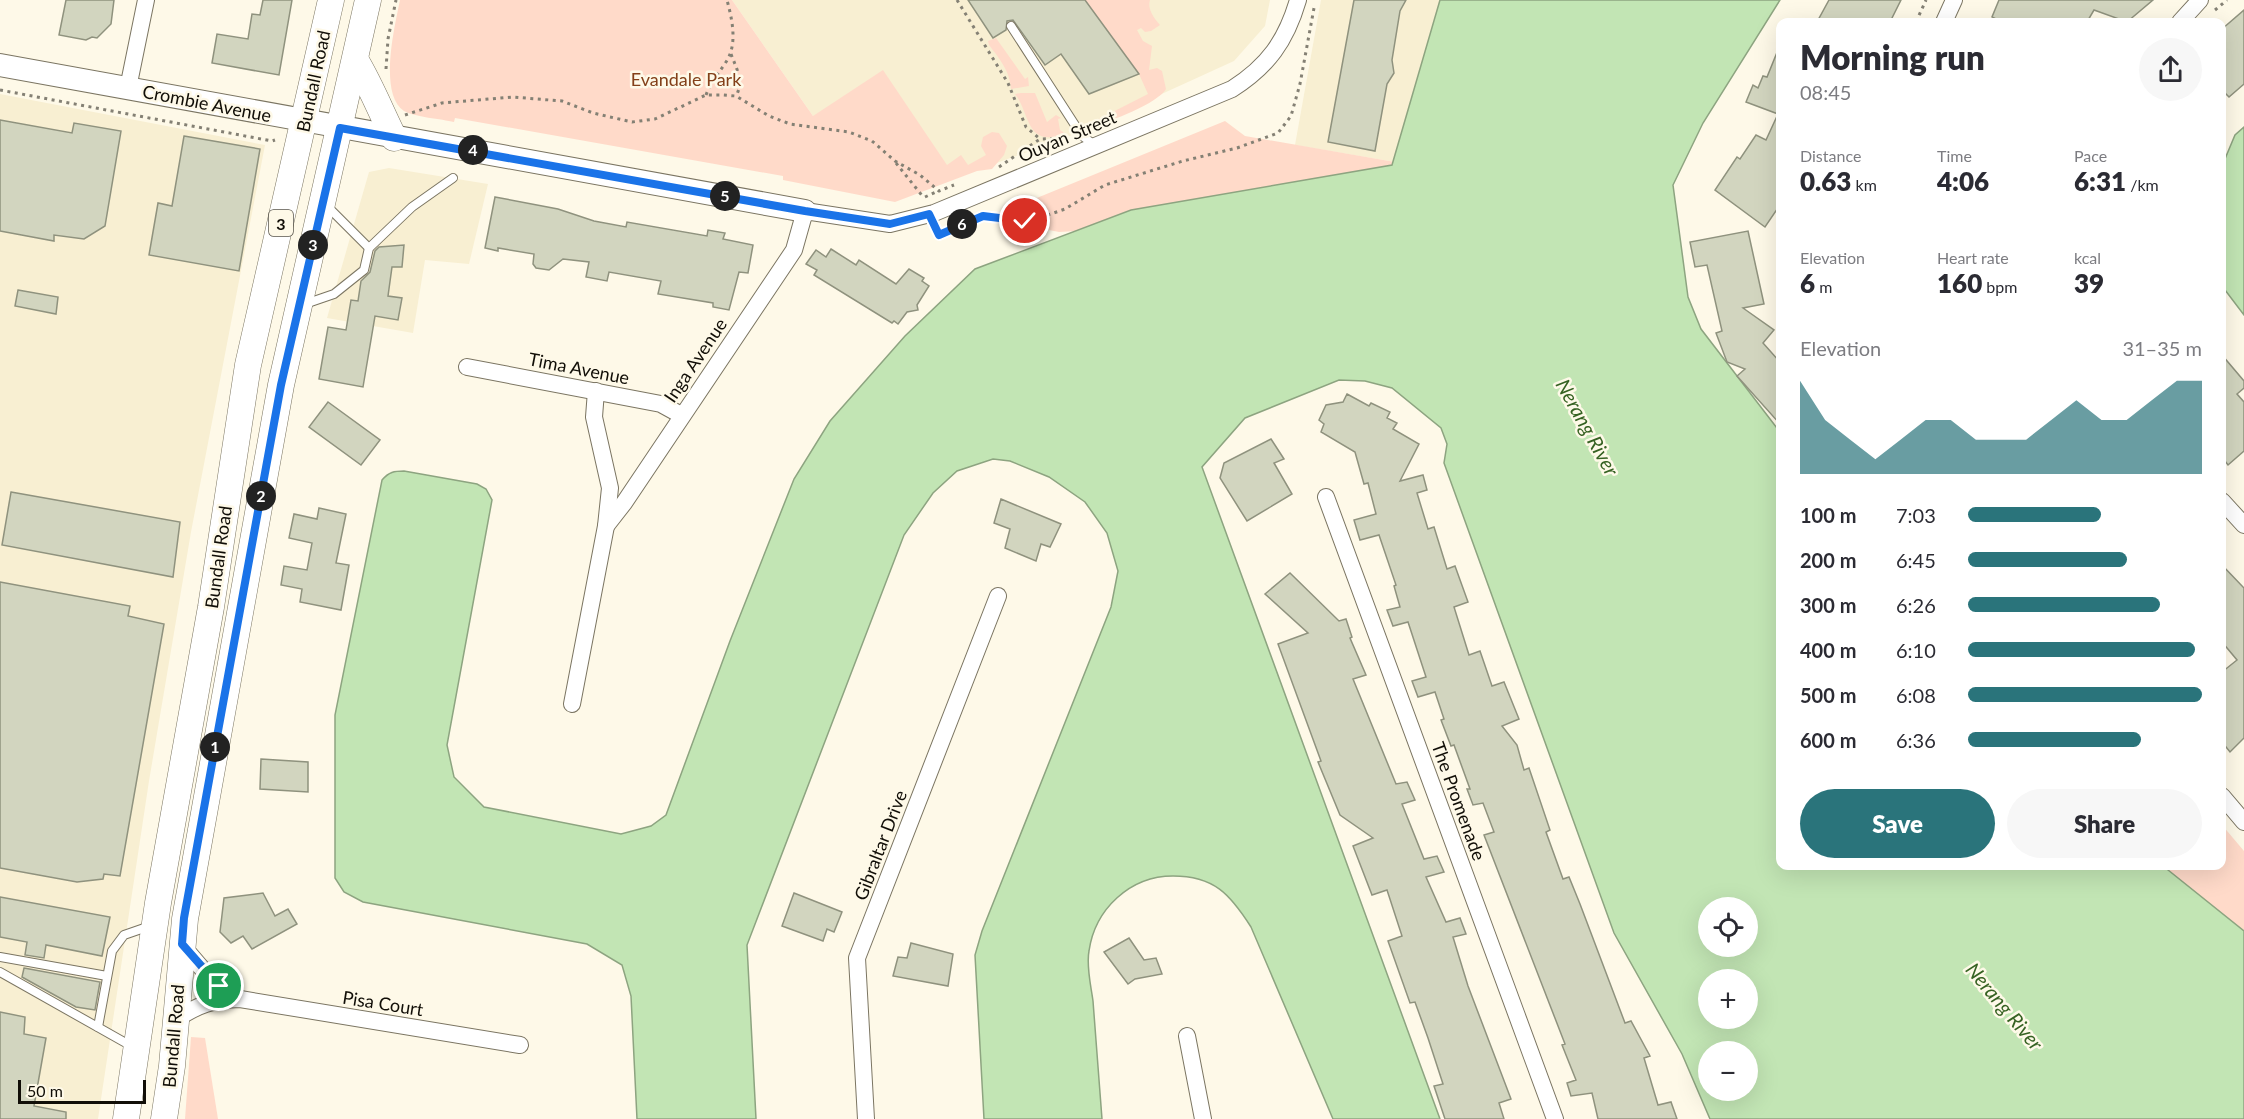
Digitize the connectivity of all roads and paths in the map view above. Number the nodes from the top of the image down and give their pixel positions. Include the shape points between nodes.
1 (146, 0) edge
2 (331, 0) edge
3 (368, 0) edge
4 (396, 0) edge
5 (727, 0) edge
6 (957, 0) edge
7 (1298, 0) edge
8 (1316, 0) edge
9 (1926, 0) edge
10 (1954, 0) edge
11 (2200, 0) edge
12 (1918, 18) edge
13 (1946, 18) edge
14 (2184, 18) edge
15 (1011, 26) dead end
16 (731, 54) junction
17 (356, 61) junction
18 (0, 65) edge
19 (386, 72) dead end
20 (128, 88) junction
21 (0, 90) edge
22 (706, 94) junction
23 (736, 96) junction
24 (305, 121) junction
25 (396, 125) junction
26 (340, 128) junction
27 (1040, 139) junction
28 (275, 140) dead end
29 (1088, 141) junction
30 (895, 161) junction
31 (992, 172) dead end
32 (453, 178) dead end
33 (960, 182) dead end
34 (939, 191) junction
35 (924, 197) junction
36 (323, 202) junction
37 (805, 211) junction
38 (929, 214) junction
39 (369, 248) junction
40 (299, 306) junction
41 (467, 367) dead end
42 (596, 391) junction
43 (681, 416) junction
44 (1326, 497) dead end
45 (2226, 505) edge
46 (606, 525) junction
47 (2244, 525) edge
48 (998, 596) dead end
49 (572, 704) dead end
50 (2226, 801) edge
51 (2244, 822) edge
52 (155, 925) junction
53 (182, 944) junction
54 (0, 957) edge
55 (0, 972) edge
56 (107, 976) junction
57 (240, 999) junction
58 (176, 1020) junction
59 (98, 1027) junction
60 (1187, 1036) dead end
61 (520, 1045) dead end
62 (135, 1048) junction
63 (126, 1119) edge
64 (164, 1119) edge
65 (866, 1119) edge
66 (1203, 1119) edge
67 (1555, 1119) edge

1 - 20 street
2 - 24 main road, Bundall Road / 3
3 - 17 main road, Bundall Road / 3
4 - 19 path
5 - 16 path via 733,36
6 - 27 path via 1008,83 1026,127
7 - 29 street, Ouyan Street via 1291,25 1271,58 1253,75 1232,88
8 - 38 path via 1291,116 1278,133 1105,185 1065,209 1025,221 983,216 939,235
9 - 12 path
10 - 13 street
11 - 14 street
15 - 29 lane
16 - 22 path
16 - 23 path via 741,86
17 - 25 main road via 377,104
17 - 26 main road, Bundall Road / 3
18 - 20 street, Crombie Avenue
20 - 24 street, Crombie Avenue
21 - 28 path
22 - 23 path
22 - 25 path via 655,119 632,122 562,101 513,97 442,103 404,115
23 - 30 path via 790,124 849,132 872,141
24 - 26 street, Crombie Avenue
24 - 52 main road, Bundall Road / 3 via 248,365 211,608
25 - 26 street, Crombie Avenue
25 - 37 street, Crombie Avenue
26 - 36 main road, Bundall Road / 3
27 - 29 path
27 - 31 path
29 - 38 street, Ouyan Street
30 - 34 path
30 - 35 path
32 - 39 lane via 412,207
33 - 34 path
34 - 35 path
35 - 38 path
36 - 39 lane
36 - 40 main road, Bundall Road / 3
37 - 38 street, Ouyan Street via 890,224
37 - 43 street, Inga Avenue via 794,250
39 - 40 lane via 364,270 334,294
40 - 53 main road, Bundall Road / 3 via 276,408
41 - 42 street, Tima Avenue
42 - 43 street, Tima Avenue via 661,404
42 - 46 street, Inga Avenue via 594,417 610,488
43 - 46 street, Inga Avenue
44 - 67 street, The Promenade
45 - 47 street
46 - 49 street, Inga Avenue
48 - 65 street, Gibraltar Drive via 857,958
50 - 51 street
52 - 56 lane via 124,935 112,951
52 - 62 main road, Bundall Road / 3
53 - 57 street, Pisa Court via 211,979
53 - 58 main road, Bundall Road / 3
54 - 56 lane
55 - 59 lane
56 - 59 lane
57 - 58 street, Pisa Court via 216,1000
57 - 61 street, Pisa Court
58 - 64 main road, Bundall Road / 3
59 - 62 lane
60 - 66 street
62 - 63 main road, Bundall Road / 3

